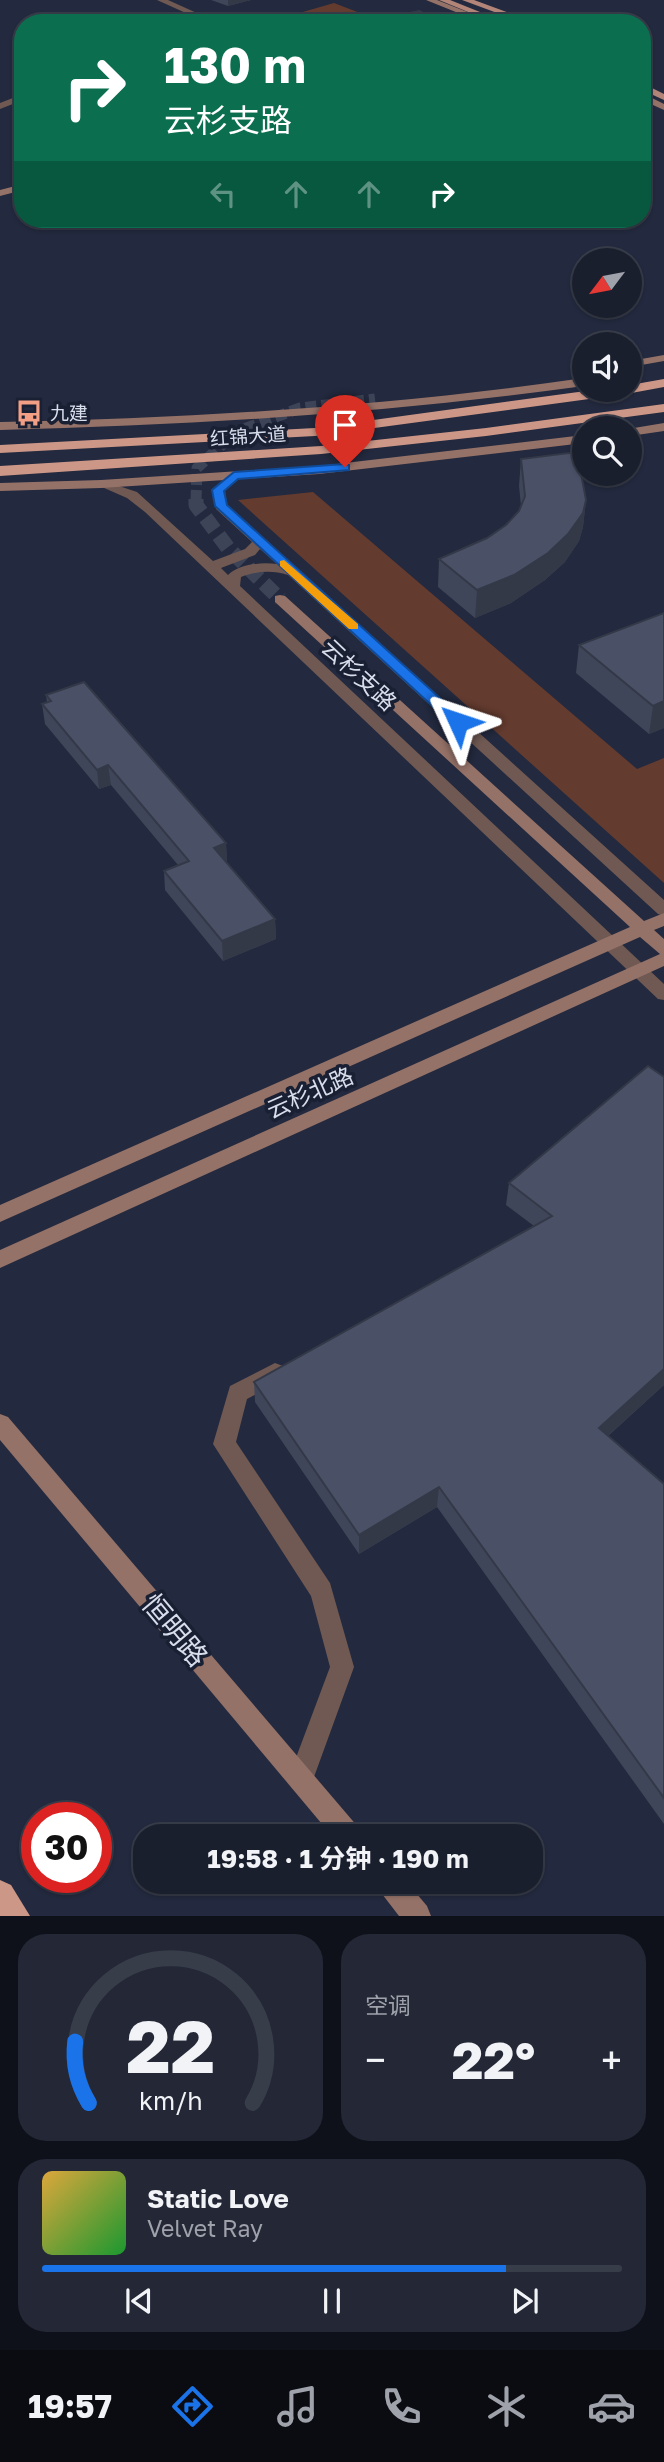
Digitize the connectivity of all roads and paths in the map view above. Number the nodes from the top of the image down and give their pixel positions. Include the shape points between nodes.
1 (162, 0) edge
2 (430, 0) edge
3 (443, 0) edge
4 (466, 0) edge
5 (194, 14) edge
6 (468, 14) edge
7 (482, 14) edge
8 (506, 14) edge
9 (664, 358) edge
10 (642, 362) edge
11 (664, 369) edge
12 (642, 372) edge
13 (572, 373) edge
14 (572, 383) edge
15 (664, 383) edge
16 (642, 387) edge
17 (572, 398) edge
18 (375, 399) tunnel mouth
19 (664, 408) edge
20 (0, 426) edge
21 (664, 427) edge
22 (642, 430) edge
23 (572, 440) edge
24 (0, 449) edge
25 (0, 471) edge
26 (234, 475) junction
27 (101, 484) junction
28 (0, 487) edge
29 (260, 541) junction
30 (211, 567) junction
31 (293, 572) junction
32 (233, 587) junction
33 (280, 599) tunnel mouth
34 (664, 910) edge
35 (664, 919) edge
36 (642, 928) junction
37 (609, 942) junction
38 (664, 949) edge
39 (664, 960) edge
40 (639, 971) junction
41 (664, 994) edge
42 (0, 1214) edge
43 (0, 1259) edge
44 (296, 1361) edge
45 (0, 1424) edge
46 (301, 1779) junction
47 (339, 1824) edge
48 (399, 1894) edge
49 (0, 1896) edge
50 (14, 1916) edge
51 (417, 1916) edge

1 - 5 street
2 - 6 main road
3 - 7 main road
4 - 8 main road
9 - 10 main road
11 - 12 main road
13 - 18 main road
14 - 20 main road, 红锦大道 via 309,414
15 - 16 highway, 红锦大道
17 - 24 highway, 红锦大道 via 315,432
19 - 25 highway, 红锦大道 via 321,450
21 - 22 main road
23 - 26 main road, 红锦大道 via 320,470
26 - 27 main road, 红锦大道
26 - 29 street, 云杉支路 via 218,490 221,506
27 - 28 main road, 红锦大道
27 - 30 street, 云杉支路 via 132,495
29 - 30 street via 250,552
29 - 31 street, 云杉支路
30 - 32 street, 云杉支路
31 - 32 street via 251,567 235,575
31 - 34 street, 云杉支路
32 - 37 street, 云杉支路
33 - 36 main road
35 - 36 main road, 云杉北路
36 - 37 main road, 云杉北路
36 - 38 main road
37 - 40 street, 云杉支路
37 - 42 main road, 云杉北路
39 - 40 main road, 云杉北路
40 - 41 street, 云杉支路
40 - 43 main road, 云杉北路
44 - 46 street via 238,1393 224,1444 322,1591 342,1667
45 - 46 main road, 恒明路
46 - 47 main road, 恒明路
48 - 51 main road
49 - 50 highway

